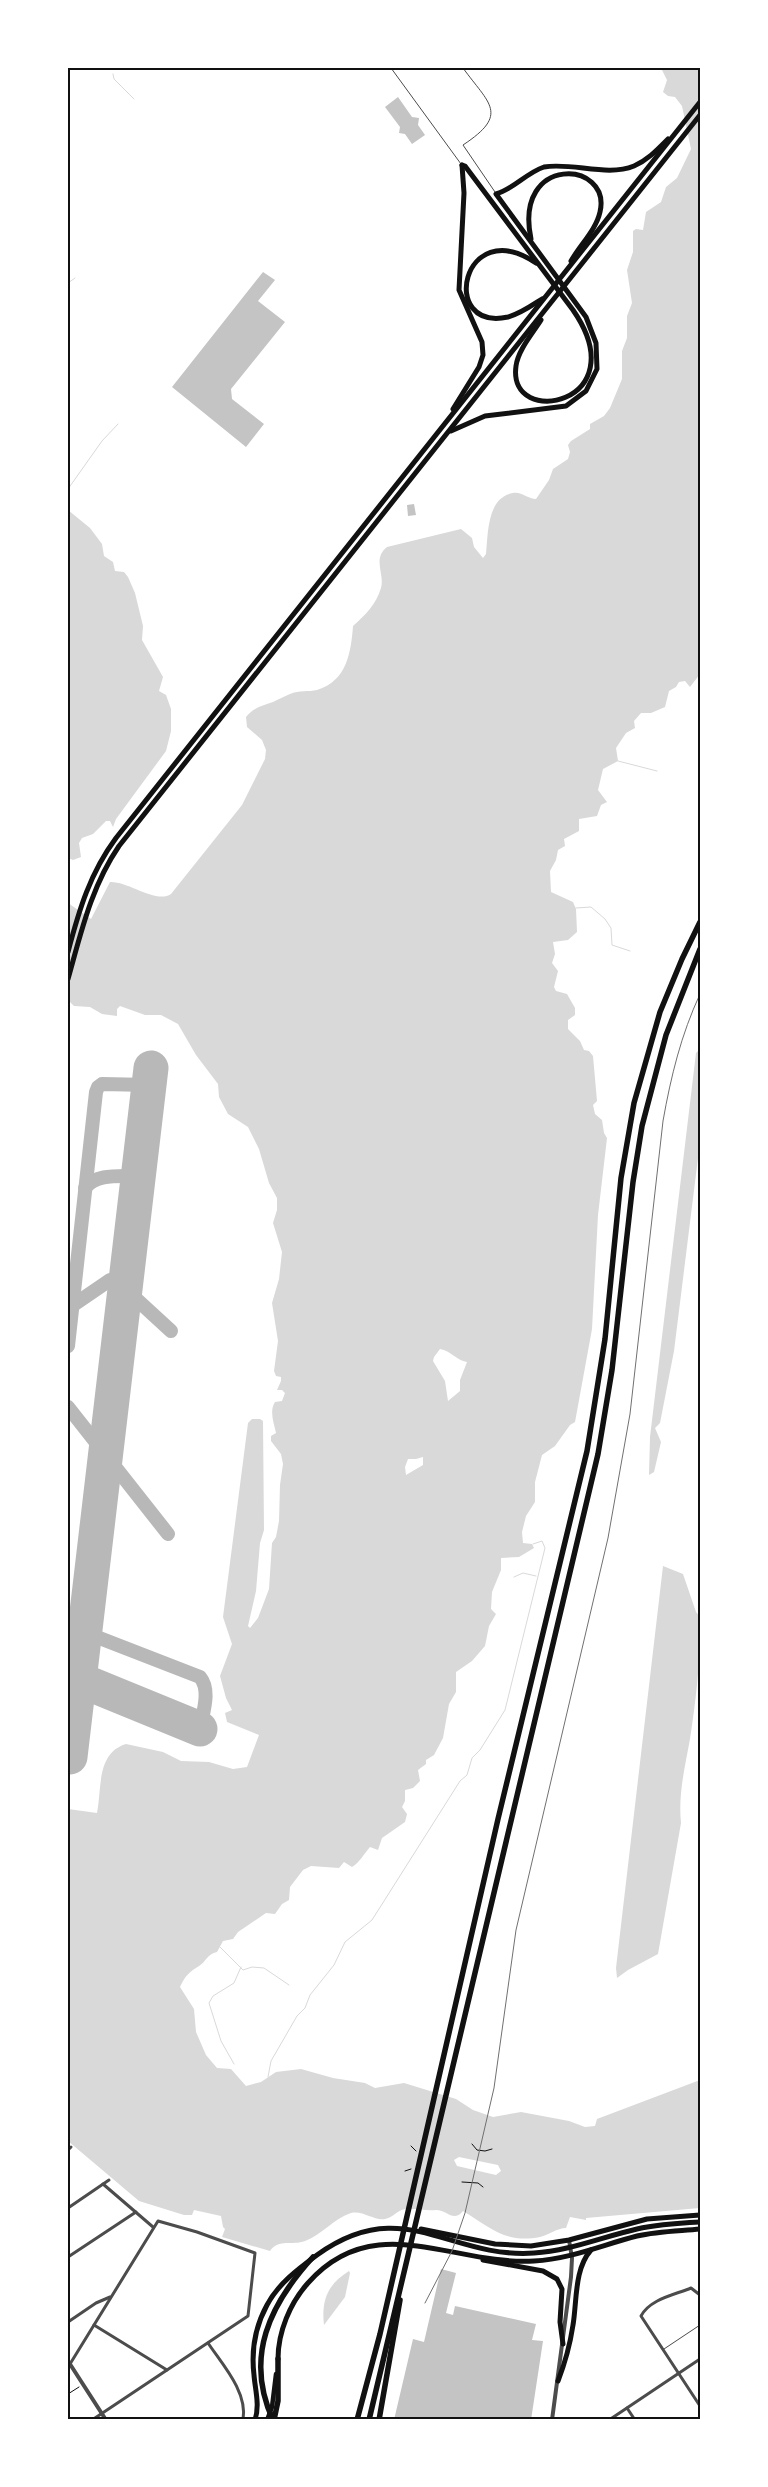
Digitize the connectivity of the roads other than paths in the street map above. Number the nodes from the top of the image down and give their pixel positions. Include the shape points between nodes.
1 (391, 68) edge
2 (463, 68) edge
3 (700, 102) edge
4 (700, 114) edge
5 (681, 127) junction
6 (462, 165) junction
7 (496, 194) junction
8 (532, 242) junction
9 (541, 266) junction
10 (562, 276) junction
11 (546, 297) junction
12 (553, 300) junction
13 (446, 423) junction
14 (448, 432) junction
15 (700, 922) edge
16 (700, 949) edge
17 (68, 952) edge
18 (68, 979) edge
19 (72, 2147) dead end
20 (68, 2150) edge
21 (109, 2180) dead end
22 (103, 2184) junction
23 (68, 2208) edge
24 (136, 2212) junction
25 (700, 2215) edge
26 (700, 2222) edge
27 (153, 2227) junction
28 (408, 2228) junction
29 (700, 2229) edge
30 (569, 2240) junction
31 (591, 2250) junction
32 (461, 2254) junction
33 (68, 2257) edge
34 (313, 2257) junction
35 (700, 2293) edge
36 (111, 2297) junction
37 (68, 2322) edge
38 (392, 2325) junction
39 (700, 2325) edge
40 (94, 2326) junction
41 (208, 2343) junction
42 (563, 2344) junction
43 (663, 2350) junction
44 (278, 2357) junction
45 (700, 2359) edge
46 (69, 2362) edge
47 (167, 2370) junction
48 (679, 2373) junction
49 (558, 2382) junction
50 (700, 2406) edge
51 (627, 2408) junction
52 (102, 2413) junction
53 (92, 2420) edge
54 (106, 2420) edge
55 (243, 2420) edge
56 (254, 2420) edge
57 (267, 2420) edge
58 (274, 2420) edge
59 (357, 2420) edge
60 (369, 2420) edge
61 (379, 2420) edge
62 (552, 2420) edge
63 (609, 2420) edge
64 (635, 2420) edge

1 - 6 lane
2 - 7 lane via 490,105 492,117 485,129 463,145
3 - 5 highway
4 - 12 highway
5 - 7 highway via 651,156 631,167 544,167
5 - 10 highway
6 - 9 highway via 466,166
6 - 13 highway via 464,193 459,290 480,338 483,355
7 - 8 highway
8 - 10 highway via 529,207 540,186 552,177 568,173 581,175 592,183 599,194 600,212
8 - 14 highway via 589,323 598,349 597,369 586,391 575,401 560,407 485,416
9 - 11 highway via 517,253 489,254 470,269 465,283 466,292 478,311 497,318 513,316
9 - 12 highway via 568,303 591,348 590,368 583,385 570,396 555,402 540,402 523,390 516,367
10 - 11 highway
11 - 13 highway
12 - 14 highway
13 - 17 highway via 116,838 95,870 81,903
14 - 18 highway via 119,846 103,870 89,905
15 - 59 highway via 660,1012 634,1103 621,1178 605,1338 587,1450 506,1782 385,2315
16 - 38 highway via 672,1017 648,1098 636,1163 612,1370 598,1454
19 - 20 street
21 - 22 street
22 - 23 street
22 - 24 street
24 - 27 street
24 - 33 street
25 - 30 highway via 654,2218
26 - 28 highway via 645,2227 564,2249 526,2254 486,2250
27 - 36 street
27 - 41 street via 160,2220 252,2250 256,2255 248,2315
28 - 30 highway via 516,2246
28 - 34 highway via 364,2231
29 - 31 highway via 654,2233
30 - 42 street via 571,2277
31 - 32 highway via 552,2260 523,2262
31 - 49 highway via 581,2264 572,2331
32 - 42 highway via 554,2276 562,2288 560,2322
32 - 44 highway via 394,2243 365,2247 342,2256 319,2272 300,2294 286,2318
34 - 56 highway via 278,2289 258,2324 253,2351 257,2404
34 - 58 highway via 283,2293 271,2318 264,2345 262,2383
35 - 43 street via 691,2288 647,2307 641,2316
36 - 37 street
36 - 40 street
38 - 60 highway
38 - 61 highway
39 - 43 lane
40 - 46 street
40 - 47 street
41 - 47 street
41 - 55 street via 233,2381 243,2403
42 - 49 street
43 - 48 street
44 - 57 main road via 272,2407
44 - 58 highway via 278,2401
45 - 48 street
46 - 52 street
47 - 52 street
48 - 50 street
48 - 51 street
49 - 62 street
51 - 63 street
51 - 64 street
52 - 53 street
52 - 54 street

